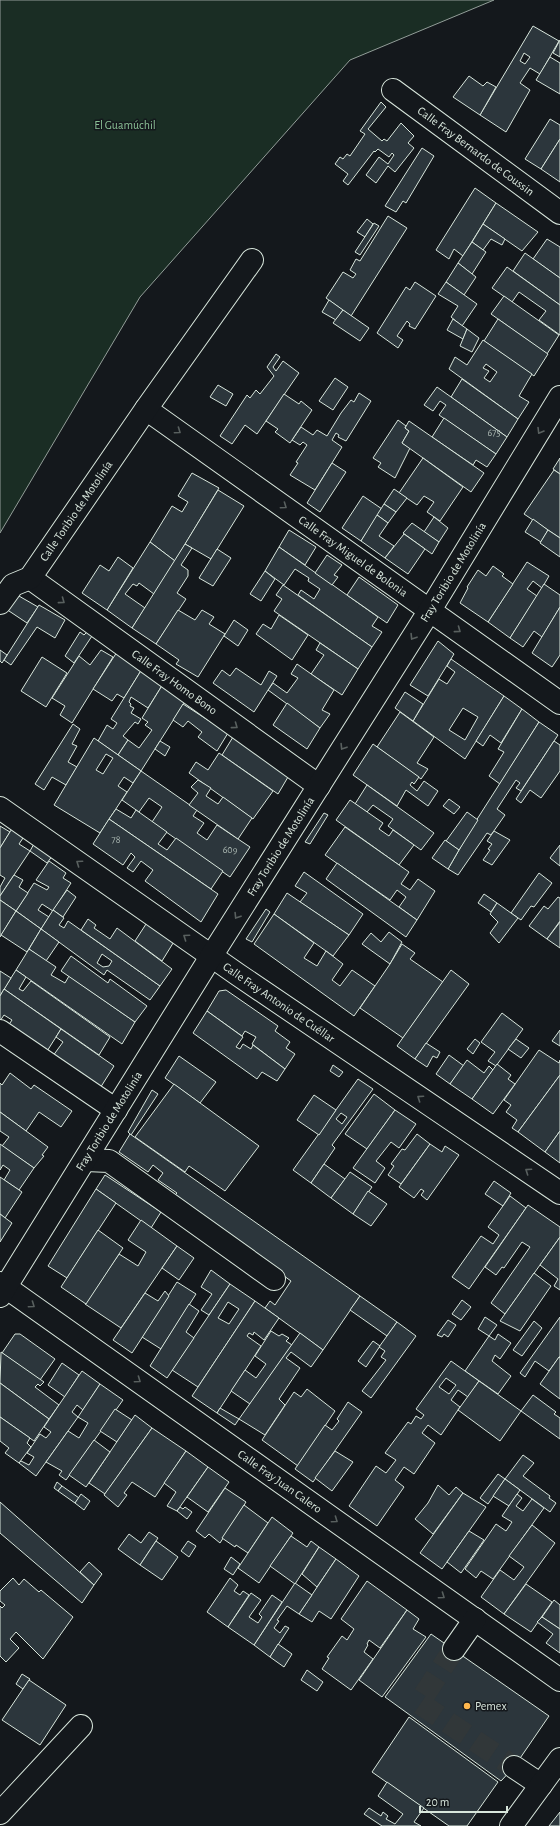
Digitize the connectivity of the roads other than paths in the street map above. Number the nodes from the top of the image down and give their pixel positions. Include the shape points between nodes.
1 (393, 90) dead end
2 (560, 213) edge
3 (252, 260) dead end
4 (560, 397) edge
5 (146, 409) junction
6 (30, 578) junction
7 (0, 603) edge
8 (430, 610) junction
9 (560, 703) edge
10 (318, 786) junction
11 (0, 808) edge
12 (212, 955) junction
13 (0, 1031) edge
14 (116, 1110) junction
15 (86, 1160) junction
16 (560, 1193) edge
17 (274, 1279) dead end
18 (2, 1288) edge
19 (475, 1619) junction
20 (454, 1649) tunnel mouth
21 (560, 1680) edge
22 (80, 1726) dead end
23 (560, 1758) edge
24 (514, 1767) tunnel mouth
25 (541, 1784) junction
26 (0, 1813) edge
27 (511, 1826) edge

1 - 2 street, Calle Fray Bernardo de Coussin
3 - 5 street, Calle Toribio de Motolinía
4 -> 8 street, Fray Toribio de Motolinía
5 - 6 street, Calle Toribio de Motolinía
5 -> 8 street, Calle Fray Miguel de Bolonia
6 - 7 street via 13,585
6 -> 10 street, Calle Fray Homo Bono
8 -> 9 street, Calle Fray Miguel de Bolonia
8 -> 10 street, Fray Toribio de Motolinía
10 -> 12 street, Fray Toribio de Motolinía
12 -> 11 street, Calle Fray Antonio de Cuéllar
12 - 14 street, Fray Toribio de Motolinía
16 -> 12 street, Calle Fray Antonio de Cuéllar
13 - 14 street
14 - 15 street, Fray Toribio de Motolinía
15 - 17 street via 109,1161
15 - 18 street, Fray Toribio de Motolinía
18 -> 19 street, Calle Fray Juan Calero
19 - 20 street
19 - 21 street, Calle Fray Juan Calero
22 - 26 street
23 - 25 street
24 - 25 street
25 - 27 street

